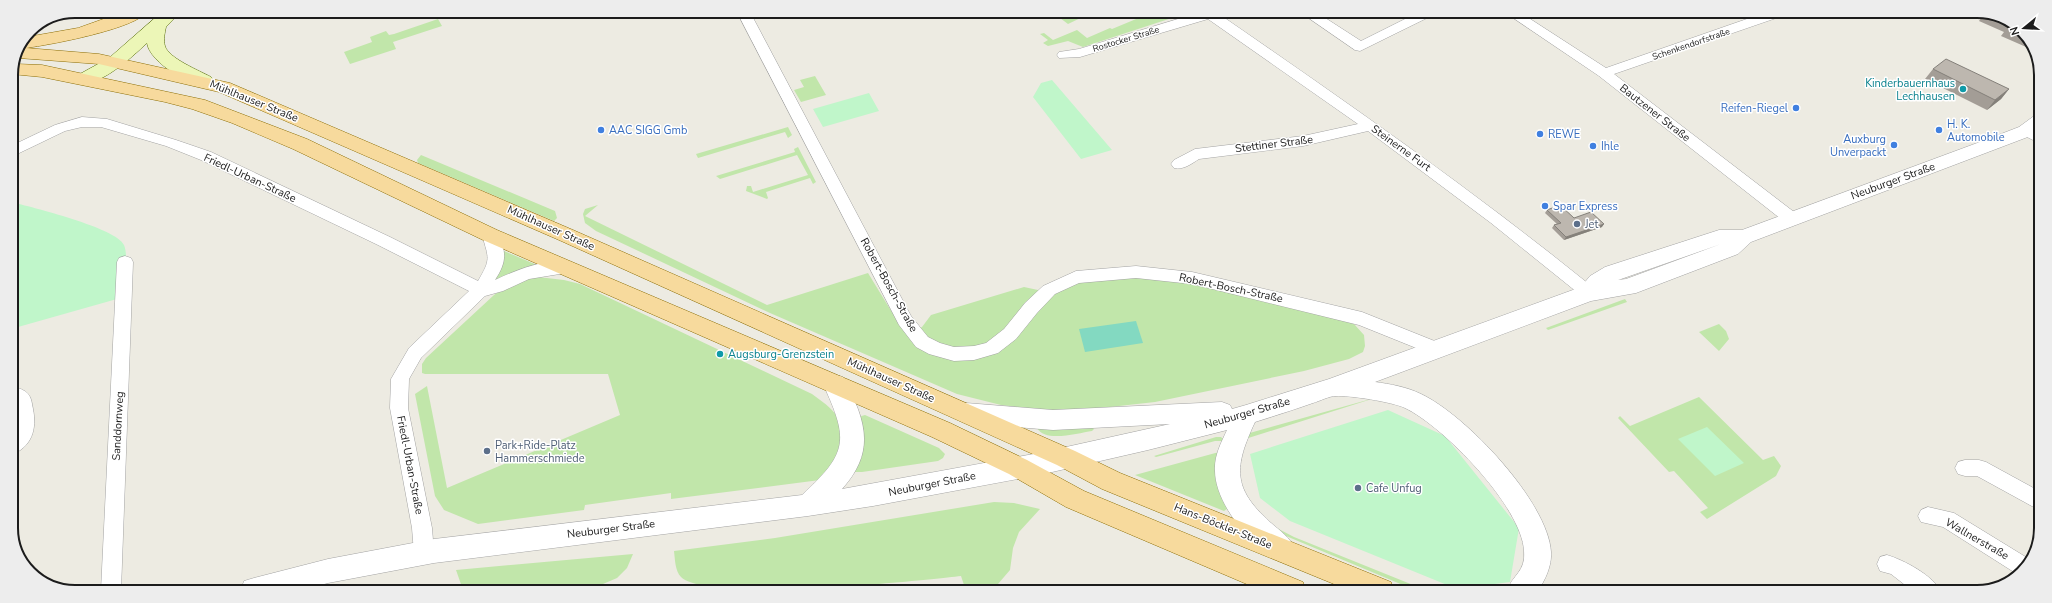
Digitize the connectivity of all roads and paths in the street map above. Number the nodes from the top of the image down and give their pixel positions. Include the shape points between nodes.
1 (125, 18) edge
2 (746, 18) edge
3 (1192, 18) edge
4 (1215, 18) edge
5 (1315, 18) edge
6 (1416, 18) edge
7 (1521, 18) edge
8 (1763, 18) edge
9 (156, 19) edge
10 (29, 42) edge
11 (22, 53) edge
12 (1064, 54) dead end
13 (107, 60) junction
14 (19, 69) edge
15 (1604, 73) junction
16 (84, 79) junction
17 (205, 81) junction
18 (1370, 125) junction
19 (2034, 131) edge
20 (18, 149) edge
21 (1179, 164) dead end
22 (1792, 219) junction
23 (490, 235) junction
24 (125, 262) dead end
25 (566, 268) junction
26 (481, 290) junction
27 (1589, 293) junction
28 (1436, 349) junction
29 (835, 384) junction
30 (1334, 387) junction
31 (18, 395) edge
32 (966, 413) junction
33 (1246, 415) junction
34 (18, 444) edge
35 (1066, 458) junction
36 (1018, 467) junction
37 (1965, 468) dead end
38 (2034, 498) edge
39 (808, 505) junction
40 (1928, 516) dead end
41 (424, 552) junction
42 (1285, 552) junction
43 (1887, 564) dead end
44 (2021, 565) edge
45 (111, 585) edge
46 (273, 585) edge
47 (1279, 585) edge
48 (1367, 585) edge
49 (1526, 585) edge
50 (1921, 585) edge

1 - 10 main road via 83,32
2 - 28 street, Robert-Bosch-Straße via 905,320 922,342 935,349 954,354 974,353 992,348 1010,334 1049,290 1076,277 1136,272 1192,278 1362,319
3 - 12 street, Rostocker Straße via 1080,53
4 - 18 street, Steinerne Furt
5 - 6 street via 1360,47
7 - 15 street, Bautzener Straße
8 - 15 street, Schenkendorfstraße
9 - 13 main road
9 - 17 main road via 156,45 160,53 175,65
11 - 13 main road, Mühlhauser Straße via 74,55
13 - 16 main road
13 - 17 main road, Mühlhauser Straße
14 - 16 main road, Mühlhauser Straße
15 - 22 street, Bautzener Straße
16 - 23 main road, Mühlhauser Straße via 198,104 239,119 300,144
17 - 32 main road, Mühlhauser Straße via 244,95 559,232
18 - 21 street, Stettiner Straße via 1304,141 1195,154
18 - 27 street, Steinerne Furt
19 - 22 street, Neuburger Straße
20 - 26 street, Friedl-Urban-Straße via 71,124 94,121 109,124 206,156
22 - 27 street, Neuburger Straße via 1744,237 1731,249 1628,287
23 - 25 main road, Mühlhauser Straße
23 - 26 street, Friedl-Urban-Straße via 497,260 496,267
24 - 45 street, Sanddornweg
25 - 26 street, Friedl-Urban-Straße via 532,272 491,290
25 - 29 main road, Mühlhauser Straße
26 - 41 street, Friedl-Urban-Straße via 425,341 406,366 400,379 399,408 422,528
27 - 28 street, Neuburger Straße
28 - 30 street, Neuburger Straße
29 - 36 main road, Mühlhauser Straße
29 - 39 street via 850,417 850,458 840,475
30 - 33 street, Neuburger Straße
30 - 49 street via 1394,394 1414,401 1449,426 1489,465 1525,516 1533,532 1537,560 1534,575
31 - 34 street via 22,398 27,431
32 - 33 street via 1053,420 1203,412
32 - 35 main road, Mühlhauser Straße
33 - 35 street, Neuburger Straße
33 - 42 street via 1229,456 1227,475 1231,492 1244,515
35 - 36 street, Neuburger Straße
35 - 42 main road, Hans-Böckler-Straße via 1111,481
36 - 39 street, Neuburger Straße via 874,496
36 - 47 main road via 1075,499
37 - 38 street via 1979,468
39 - 41 street, Neuburger Straße
40 - 44 street, Wallnerstraße via 1947,519
41 - 46 street, Neuburger Straße
42 - 48 main road, Hans-Böckler-Straße
43 - 50 street

